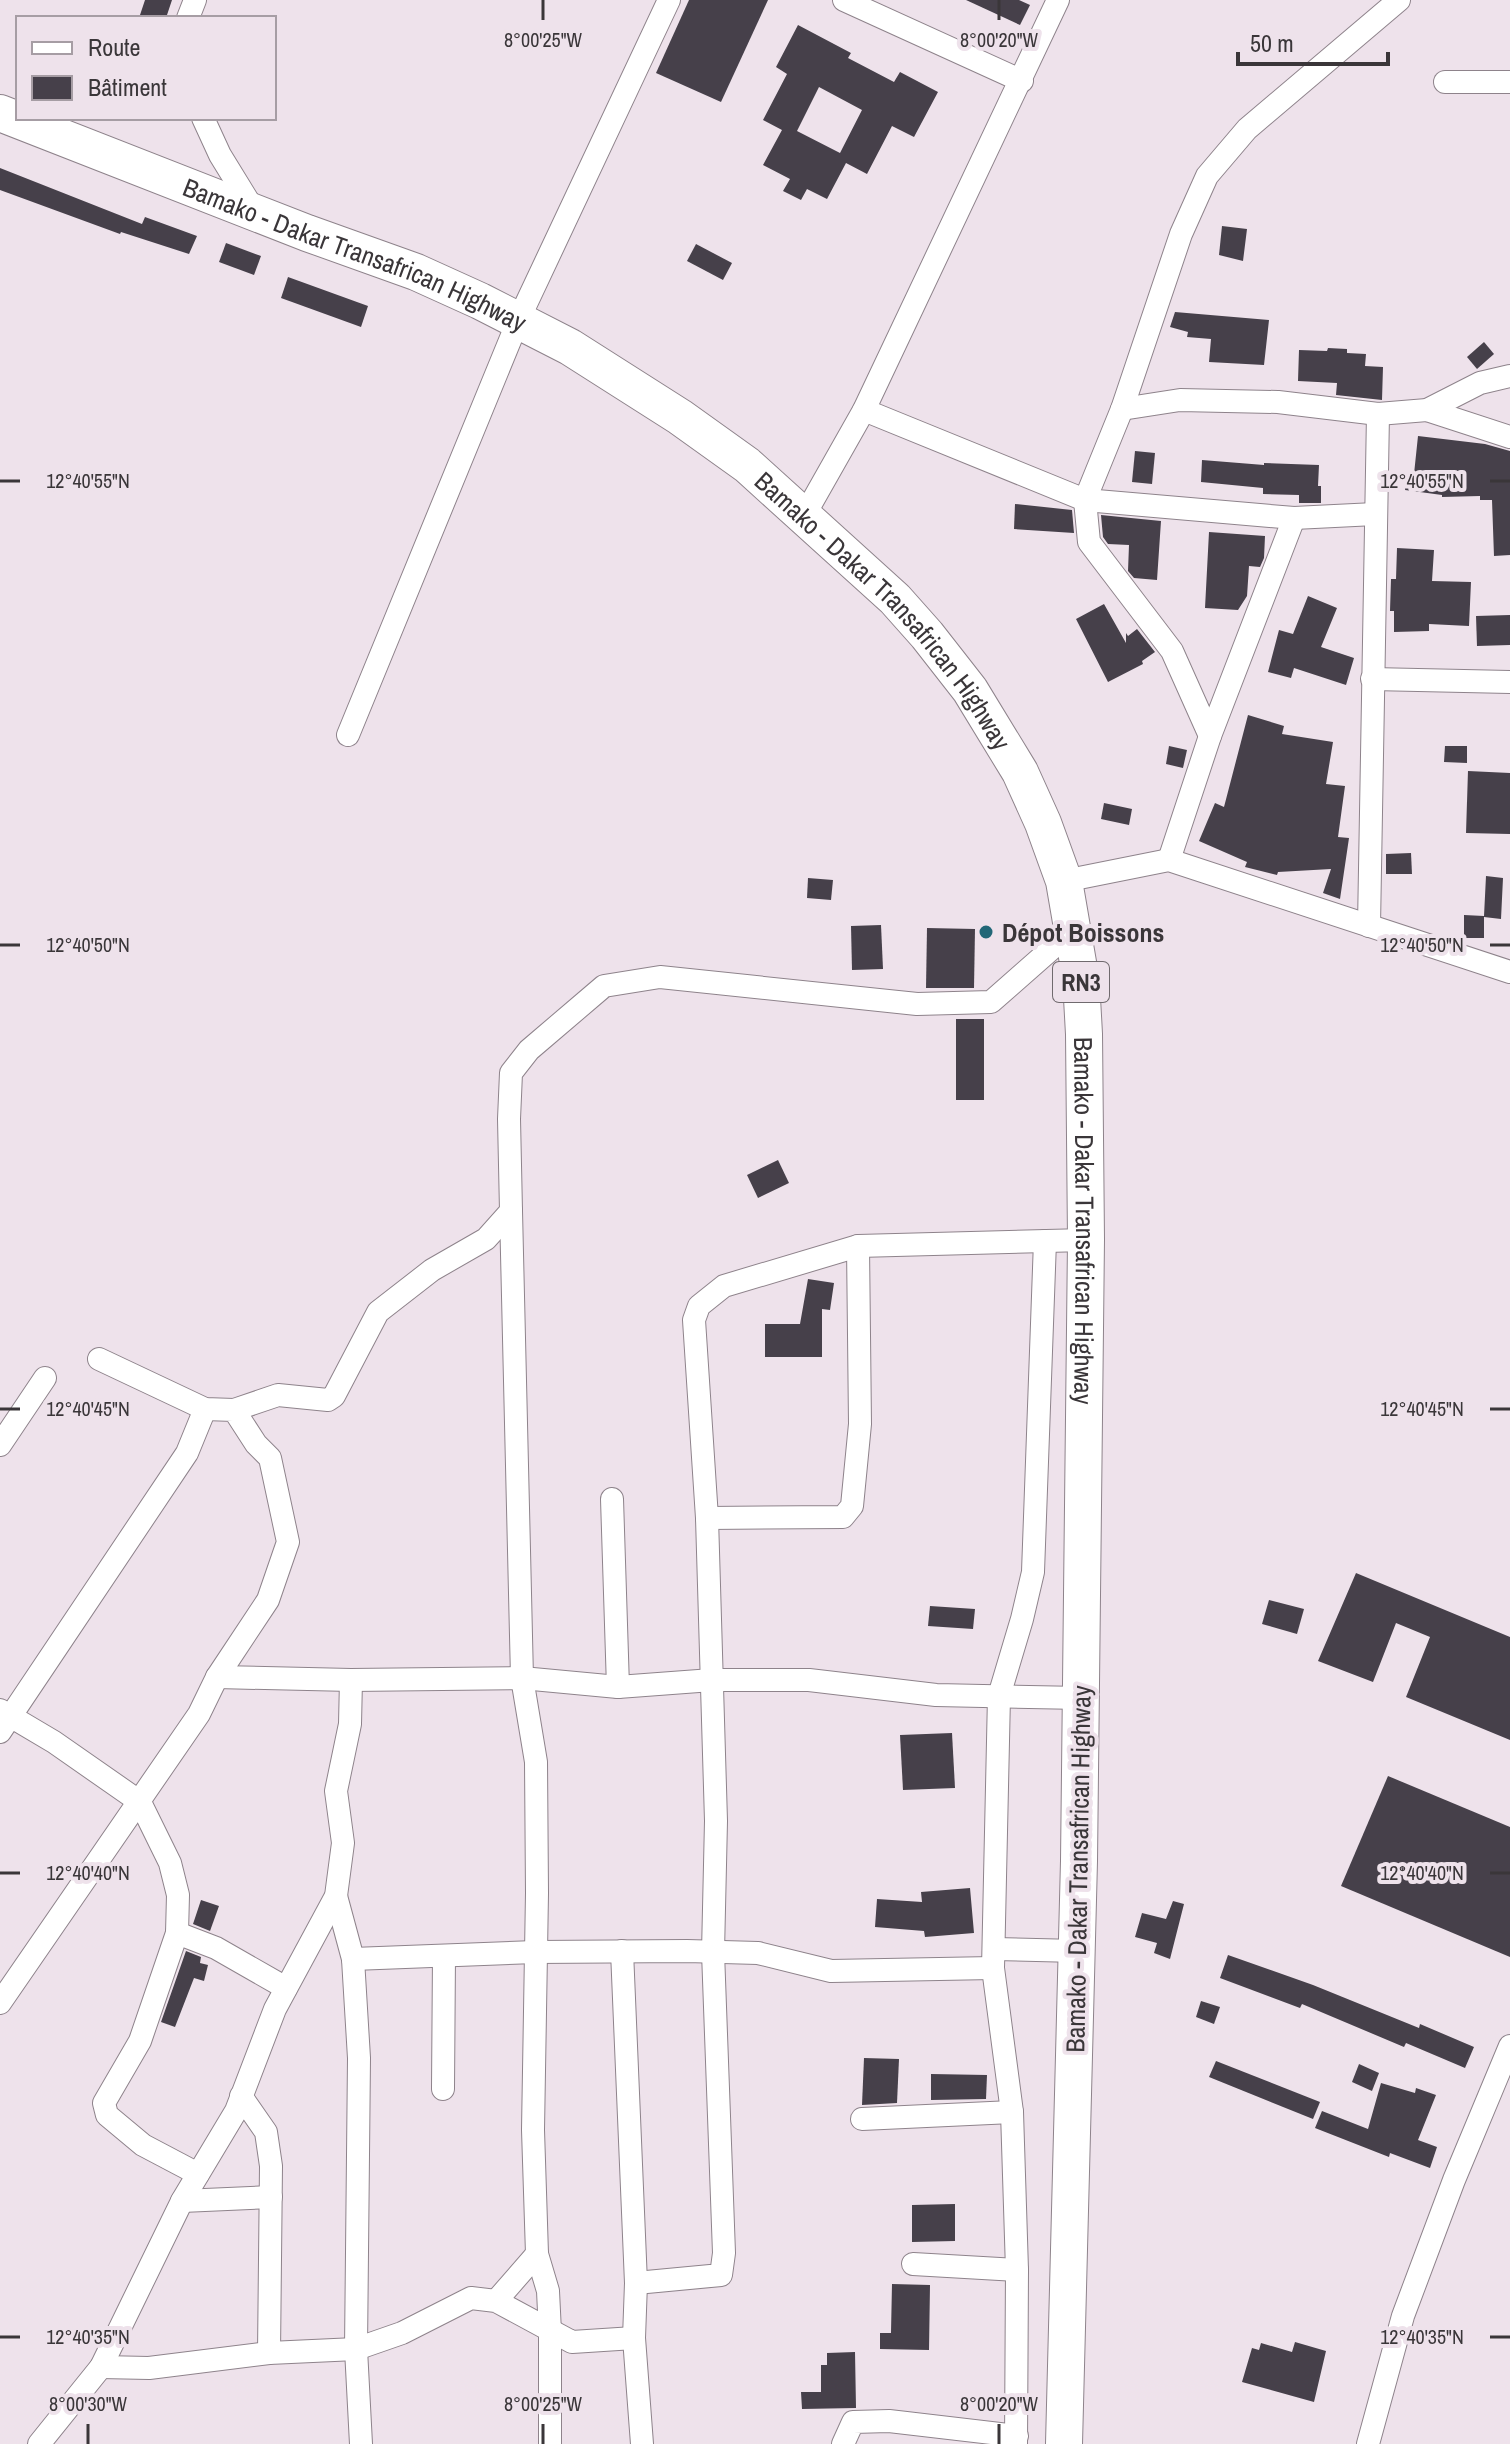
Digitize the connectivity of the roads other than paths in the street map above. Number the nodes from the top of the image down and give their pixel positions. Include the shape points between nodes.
1 (669, 0) edge
2 (844, 0) edge
3 (1058, 0) edge
4 (1399, 0) edge
5 (1022, 81) junction
6 (1445, 82) dead end
7 (1510, 82) edge
8 (24, 120) edge
9 (204, 120) edge
10 (256, 213) junction
11 (518, 321) junction
12 (1510, 376) edge
13 (1122, 409) junction
14 (864, 410) junction
15 (1427, 410) junction
16 (1378, 414) junction
17 (1510, 437) edge
18 (1085, 500) junction
19 (1375, 514) junction
20 (804, 516) junction
21 (1294, 518) junction
22 (1372, 679) junction
23 (1510, 682) edge
24 (348, 735) dead end
25 (1210, 736) junction
26 (1169, 860) junction
27 (1064, 881) junction
28 (1369, 926) junction
29 (1074, 929) junction
30 (1510, 972) edge
31 (511, 1211) junction
32 (1086, 1240) junction
33 (1045, 1241) junction
34 (858, 1246) junction
35 (99, 1359) dead end
36 (45, 1378) dead end
37 (205, 1409) junction
38 (234, 1410) junction
39 (0, 1445) edge
40 (612, 1499) dead end
41 (707, 1518) junction
42 (217, 1677) junction
43 (522, 1678) junction
44 (351, 1680) junction
45 (712, 1680) junction
46 (618, 1687) junction
47 (999, 1696) junction
48 (1081, 1698) junction
49 (4, 1719) edge
50 (140, 1802) junction
51 (336, 1896) junction
52 (177, 1933) junction
53 (622, 1951) junction
54 (1077, 1951) junction
55 (535, 1952) junction
56 (713, 1952) junction
57 (444, 1956) junction
58 (353, 1959) junction
59 (993, 1959) junction
60 (286, 1988) junction
61 (0, 2003) edge
62 (1510, 2046) edge
63 (443, 2089) dead end
64 (241, 2096) junction
65 (1012, 2112) junction
66 (862, 2119) dead end
67 (198, 2174) junction
68 (271, 2197) junction
69 (182, 2201) junction
70 (537, 2254) junction
71 (913, 2264) dead end
72 (1017, 2270) junction
73 (636, 2283) junction
74 (496, 2301) junction
75 (550, 2332) junction
76 (634, 2338) junction
77 (356, 2349) junction
78 (269, 2353) junction
79 (101, 2367) junction
80 (1016, 2440) edge
81 (39, 2444) edge
82 (361, 2444) edge
83 (550, 2444) edge
84 (642, 2444) edge
85 (843, 2444) edge
86 (1064, 2444) edge
87 (1368, 2444) edge

1 - 11 street
2 - 5 street
3 - 5 street
4 - 13 street via 1247,129 1207,176 1181,234
5 - 14 street
6 - 7 street
8 - 10 highway, Bamako - Dakar Transafrican Highway / RN3
9 - 10 street
10 - 11 highway, Bamako - Dakar Transafrican Highway / RN3 via 416,272
11 - 20 highway, Bamako - Dakar Transafrican Highway / RN3 via 570,347 680,417 747,465
11 - 24 street
12 - 15 street via 1480,383
13 - 16 street via 1180,400 1278,402
13 - 18 street
14 - 18 street
14 - 20 street
15 - 16 street
15 - 17 street
16 - 19 street
18 - 21 street
18 - 25 street via 1089,542 1172,651
19 - 21 street
19 - 22 street
20 - 27 highway, Bamako - Dakar Transafrican Highway / RN3 via 895,599 970,690 1020,772
21 - 25 street
22 - 23 street
22 - 28 street
25 - 26 street
26 - 27 street
26 - 28 street
27 - 29 highway, Bamako - Dakar Transafrican Highway / RN3
28 - 30 street
29 - 31 street via 991,1002 917,1004 660,977 604,986 529,1050 511,1073
29 - 32 highway, Bamako - Dakar Transafrican Highway / RN3 via 1084,1034
31 - 38 street via 486,1239 432,1270 378,1312 334,1396 328,1400 278,1395
31 - 43 street
32 - 33 street
32 - 48 highway, Bamako - Dakar Transafrican Highway / RN3
33 - 34 street
33 - 47 street via 1033,1572
34 - 41 street via 724,1286 699,1306 694,1320
34 - 41 street via 860,1424 852,1506 843,1517
35 - 37 street
36 - 39 street
37 - 38 street
37 - 49 street via 187,1453
38 - 42 street via 270,1458 288,1542 268,1600
40 - 46 street
41 - 45 street
42 - 44 street
42 - 50 street via 199,1714
43 - 44 street
43 - 46 street
43 - 55 street via 536,1762
44 - 51 street via 350,1724 336,1791 343,1843
45 - 46 street
45 - 47 street via 809,1680 936,1695
45 - 56 street
47 - 48 street
47 - 59 street
48 - 54 highway, Bamako - Dakar Transafrican Highway / RN3
49 - 50 street
50 - 52 street via 170,1863 178,1895
50 - 61 street
51 - 58 street
51 - 60 street
52 - 60 street via 216,1948
52 - 67 street via 140,2041 104,2110 143,2145
53 - 55 street
53 - 56 street
53 - 73 street
54 - 59 street
54 - 86 highway, Bamako - Dakar Transafrican Highway / RN3
55 - 57 street
55 - 70 street
56 - 59 street via 758,1953 831,1971
56 - 73 street via 721,2275
57 - 58 street
57 - 63 street
58 - 77 street via 359,2058
59 - 65 street
60 - 64 street
62 - 87 street via 1403,2316
64 - 67 street
64 - 68 street via 266,2132
65 - 66 street
65 - 72 street
67 - 69 street
68 - 69 street
68 - 78 street
69 - 79 street
70 - 74 street
70 - 75 street via 548,2291
71 - 72 street
72 - 80 street
73 - 76 street
74 - 75 street
74 - 77 street via 471,2298 402,2333
75 - 76 street via 572,2342
75 - 83 street
76 - 84 street
77 - 78 street
77 - 82 street
78 - 79 street via 149,2368
79 - 81 street
80 - 85 street via 889,2421 853,2422

